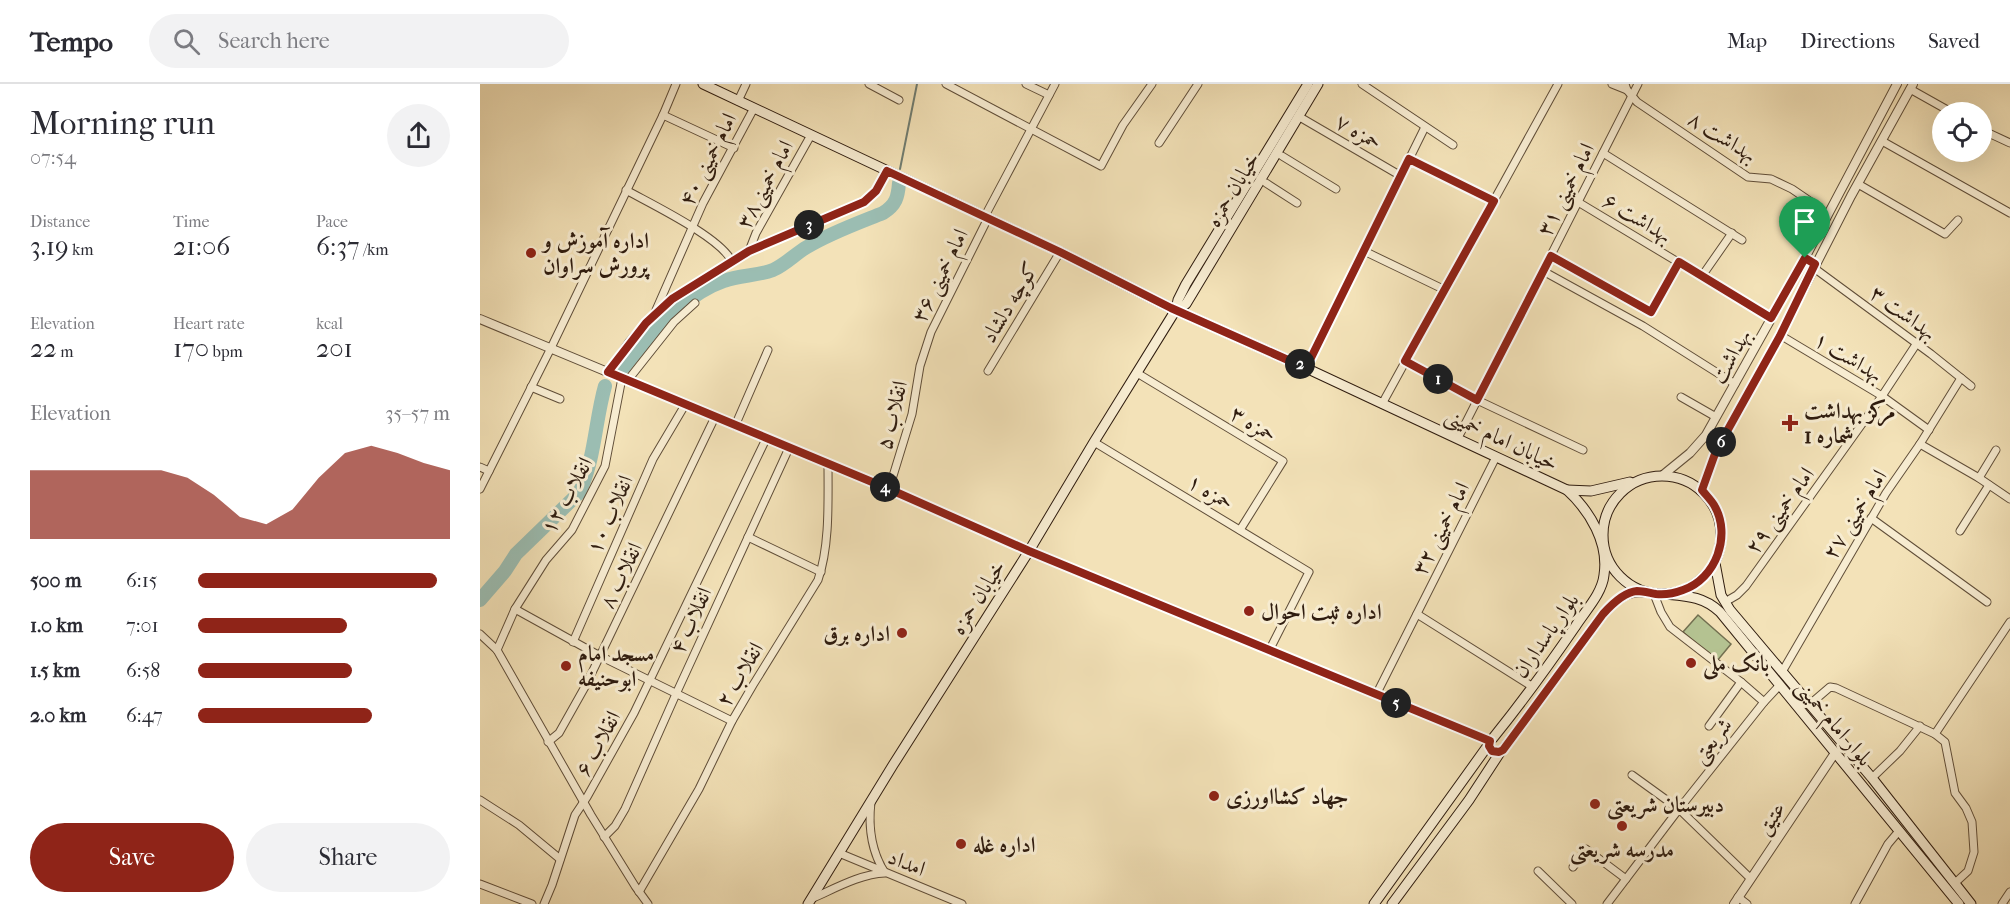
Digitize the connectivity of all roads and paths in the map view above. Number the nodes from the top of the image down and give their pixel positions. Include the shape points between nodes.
1 (676, 84) edge
2 (703, 84) edge
3 (747, 84) edge
4 (869, 84) edge
5 (946, 84) edge
6 (1026, 84) edge
7 (1055, 84) edge
8 (1152, 84) edge
9 (1198, 84) edge
10 (1308, 84) edge
11 (1317, 84) edge
12 (1362, 84) edge
13 (1558, 84) edge
14 (1612, 84) edge
15 (1638, 84) edge
16 (1897, 84) edge
17 (1626, 87) edge
18 (1912, 87) edge
19 (1049, 95) junction
20 (1632, 97) junction
21 (899, 100) dead end
22 (738, 101) junction
23 (1935, 102) edge
24 (754, 108) junction
25 (663, 116) junction
26 (1298, 117) junction
27 (1425, 127) junction
28 (1031, 128) junction
29 (811, 135) junction
30 (1992, 135) edge
31 (1882, 141) junction
32 (1159, 143) dead end
33 (2010, 143) edge
34 (1453, 145) dead end
35 (734, 148) junction
36 (1603, 153) junction
37 (1282, 156) dead end
38 (1409, 159) junction
39 (887, 171) junction
40 (1401, 176) junction
41 (1266, 183) dead end
42 (1858, 184) junction
43 (1336, 189) dead end
44 (626, 190) junction
45 (1494, 201) junction
46 (1578, 202) junction
47 (1297, 203) dead end
48 (2010, 213) edge
49 (986, 217) junction
50 (1826, 219) junction
51 (1958, 220) dead end
52 (693, 228) junction
53 (1732, 233) junction
54 (1742, 240) dead end
55 (749, 251) junction
56 (1364, 251) junction
57 (1060, 252) junction
58 (1551, 256) junction
59 (1805, 258) junction
60 (732, 262) junction
61 (1679, 262) junction
62 (1814, 266) junction
63 (1543, 270) junction
64 (1702, 276) junction
65 (1445, 290) junction
66 (695, 303) dead end
67 (1176, 310) junction
68 (655, 313) junction
69 (1771, 318) junction
70 (480, 319) edge
71 (1780, 336) junction
72 (1917, 344) junction
73 (550, 348) junction
74 (925, 349) joint
75 (768, 350) dead end
76 (1405, 361) junction
77 (1306, 368) junction
78 (988, 371) dead end
79 (608, 372) junction
80 (1137, 373) junction
81 (1961, 378) junction
82 (625, 379) junction
83 (1734, 386) junction
84 (1971, 386) dead end
85 (531, 387) junction
86 (1882, 396) junction
87 (1682, 397) dead end
88 (1746, 397) junction
89 (560, 399) dead end
90 (1477, 400) junction
91 (1382, 404) junction
92 (685, 405) junction
93 (715, 417) junction
94 (1716, 417) junction
95 (735, 426) junction
96 (1929, 430) junction
97 (1458, 438) junction
98 (766, 439) junction
99 (1094, 442) junction
100 (1920, 444) junction
101 (789, 448) junction
102 (1583, 450) dead end
103 (1996, 450) dead end
104 (1496, 457) junction
105 (828, 463) junction
106 (480, 467) edge
107 (489, 471) junction
108 (1663, 475) junction
109 (1642, 478) junction
110 (1979, 478) junction
111 (1989, 484) junction
112 (480, 489) edge
113 (889, 489) junction
114 (1567, 490) junction
115 (1702, 490) junction
116 (2010, 499) edge
117 (1871, 518) junction
118 (1240, 530) junction
119 (1960, 531) dead end
120 (748, 537) junction
121 (1603, 546) junction
122 (1029, 551) junction
123 (1714, 563) junction
124 (821, 572) junction
125 (1654, 593) junction
126 (1725, 602) junction
127 (1987, 602) dead end
128 (515, 609) junction
129 (1417, 614) junction
130 (2010, 622) edge
131 (480, 634) edge
132 (573, 642) junction
133 (497, 650) junction
134 (1269, 651) junction
135 (600, 656) junction
136 (1782, 672) junction
137 (650, 681) junction
138 (1741, 682) junction
139 (1779, 686) junction
140 (1533, 687) junction
141 (676, 694) junction
142 (1376, 695) junction
143 (1764, 702) junction
144 (1809, 705) junction
145 (732, 721) junction
146 (1709, 726) dead end
147 (1920, 726) junction
148 (1935, 734) junction
149 (1491, 741) junction
150 (548, 742) junction
151 (1842, 745) junction
152 (1503, 749) junction
153 (1835, 753) junction
154 (1632, 775) dead end
155 (1872, 778) junction
156 (480, 800) edge
157 (872, 800) junction
158 (584, 802) junction
159 (1679, 809) junction
160 (1899, 831) junction
161 (604, 837) junction
162 (839, 853) junction
163 (560, 859) junction
164 (1573, 867) dead end
165 (1538, 871) dead end
166 (885, 873) junction
167 (1626, 879) junction
168 (1750, 879) junction
169 (1955, 883) junction
170 (480, 884) edge
171 (639, 892) junction
172 (2010, 892) edge
173 (1736, 901) edge
174 (809, 902) edge
175 (532, 904) edge
176 (544, 904) edge
177 (648, 904) edge
178 (962, 904) edge
179 (1374, 904) edge
180 (1392, 904) edge
181 (1572, 904) edge
182 (1607, 904) edge
183 (1747, 904) edge
184 (1855, 904) edge
185 (1959, 904) edge
186 (1971, 904) edge
187 (2002, 904) edge

1 - 25 street
2 - 22 main road, خیابان امام خمینی
3 - 22 street
4 - 21 street
5 - 28 street
6 - 19 street
7 - 19 street, امام خمینی ۳۶
8 - 28 street via 1101,166
9 - 32 street
10 - 67 main road, خیابان حمزه via 1186,284
11 - 26 main road, خیابان حمزه
12 - 27 street
13 - 45 street
14 - 17 street
15 - 20 street, امام خمینی ۳۱
16 - 50 street, بهداشت
17 - 20 street, بهداشت ۸
18 - 23 street
18 - 31 street, بهداشت
19 - 28 street, امام خمینی ۳۶
20 - 36 street, امام خمینی ۳۱
20 - 50 street, بهداشت ۸ via 1748,177 1771,179 1792,189 1814,204
22 - 24 main road, خیابان امام خمینی
24 - 29 main road, خیابان امام خمینی
24 - 35 street, امام خمینی ۴۰
25 - 35 street
25 - 44 street
26 - 40 street, حمزه ۷
26 - 67 main road, خیابان حمزه via 1186,304
27 - 34 street
27 - 38 street
28 - 49 street, امام خمینی ۳۶
29 - 39 main road, خیابان امام خمینی
29 - 55 street, امام خمینی۳۸
30 - 33 street
31 - 42 street, بهداشت
31 - 48 street
35 - 52 street, امام خمینی ۴۰
36 - 46 street, امام خمینی ۳۱
36 - 53 street
37 - 43 street
38 - 40 street
38 - 45 street
39 - 49 main road, خیابان امام خمینی
39 - 55 street via 876,191 864,202
40 - 56 street
41 - 47 street
42 - 51 street via 1945,234
42 - 62 street, بهداشت
44 - 52 street
44 - 73 street
45 - 65 street
46 - 58 street, امام خمینی ۳۱
46 - 61 street, بهداشت ۶
49 - 57 main road, خیابان امام خمینی
49 - 74 street, امام خمینی ۳۶
50 - 59 street, بهداشت
52 - 60 street via 729,255
52 - 68 street, امام خمینی ۴۰
53 - 54 street
53 - 64 street
55 - 60 street
56 - 65 street
56 - 77 street
57 - 67 main road, خیابان امام خمینی
57 - 78 street, کوچه دلشاد
58 - 61 street via 1651,312
58 - 63 street, امام خمینی ۳۱
59 - 62 street
59 - 69 street, بهداشت
60 - 68 street
61 - 64 street, بهداشت ۶
62 - 71 street, بهداشت
62 - 72 street, بهداشت ۳
63 - 83 street via 1643,326
63 - 90 street, امام خمینی ۳۱
64 - 69 street, بهداشت ۶
65 - 76 street
66 - 82 street
67 - 77 main road, خیابان امام خمینی
67 - 80 main road, خیابان حمزه
68 - 79 street
69 - 83 street, بهداشت
70 - 73 street
71 - 86 street, بهداشت ۱
71 - 88 street, بهداشت
72 - 81 street, بهداشت ۳
72 - 86 street, امام خمینی ۲۹
73 - 79 street
73 - 85 street
74 - 113 street, انقلاب ۵ via 912,414
75 - 95 street
76 - 90 street
76 - 91 street
77 - 91 main road, خیابان امام خمینی
79 - 82 street
80 - 99 main road, خیابان حمزه
80 - 118 street, حمزه ۳ via 1283,461
81 - 84 street, بهداشت ۳
81 - 96 street, امام خمینی ۲۷
82 - 92 street
82 - 128 street, انقلاب ۱۲ via 605,466 572,530 546,560
83 - 88 street
83 - 94 street, بهداشت
85 - 89 street
85 - 107 street
86 - 96 street, بهداشت ۱
86 - 126 street, امام خمینی ۲۹ via 1746,586
87 - 94 street
88 - 115 street, بهداشت via 1716,451
90 - 97 street, امام خمینی ۳۱
90 - 102 street
91 - 97 main road, خیابان امام خمینی
92 - 93 street
92 - 132 street, انقلاب ۱۰ via 653,459
93 - 95 street
93 - 135 street, انقلاب ۸
94 - 108 street, بهداشت via 1699,444
95 - 98 street
96 - 100 street, امام خمینی ۲۷
97 - 104 main road, خیابان امام خمینی
98 - 101 street
98 - 137 street, انقلاب ۶
99 - 118 street, حمزه ۱
99 - 122 main road, خیابان حمزه
100 - 110 street
100 - 117 street, امام خمینی ۲۷
101 - 105 street
101 - 120 street, انقلاب ۴
103 - 110 street
104 - 114 main road, خیابان امام خمینی
104 - 129 street, امام خمینی ۳۲
105 - 113 street
105 - 124 street, انقلاب ۲
106 - 107 street
107 - 112 street
108 - 109 main road
108 - 115 main road via 1685,480
109 - 114 main road via 1603,489
109 - 121 main road via 1614,498 1602,529
110 - 111 street
111 - 116 street
111 - 119 street
113 - 122 street
114 - 121 main road via 1586,511
115 - 123 main road via 1721,525 1721,544
117 - 127 street
117 - 136 street, امام خمینی ۲۷
118 - 134 street, حمزه ۱ via 1309,572
120 - 124 street
120 - 141 street, انقلاب ۴
121 - 125 main road via 1617,575 1630,585
121 - 140 main road, بلوار پاسداران via 1604,576 1598,592
122 - 134 street
122 - 157 main road, خیابان حمزه
123 - 125 main road via 1702,579 1684,590
123 - 126 main road, بلوار امام خمینی
124 - 145 street, انقلاب ۲
125 - 138 street via 1670,627
125 - 139 main road, بلوار امام خمینی via 1695,597 1710,603
125 - 152 main road, بلوار پاسداران via 1636,591 1608,608
126 - 136 main road, بلوار امام خمینی
128 - 132 street
128 - 133 street, انقلاب ۱۲
129 - 140 street
129 - 142 street, امام خمینی ۳۲
130 - 148 street
131 - 133 street
132 - 135 street
133 - 150 street
134 - 142 street
135 - 137 street
135 - 150 street, انقلاب ۸ via 559,733
136 - 144 main road, بلوار امام خمینی
137 - 141 street
137 - 158 street, انقلاب ۶
138 - 143 street
138 - 146 street
139 - 143 street, شریعتی
139 - 153 main road, بلوار امام خمینی
140 - 149 main road, بلوار پاسداران
141 - 145 street
141 - 161 street, انقلاب ۴ via 625,809
142 - 149 street
143 - 159 street, شریعتی
144 - 147 street via 1830,687 1836,688
144 - 151 main road, بلوار امام خمینی
145 - 171 street, انقلاب ۲ via 704,780
147 - 148 street
147 - 155 street
148 - 169 street via 1945,742 1955,793 1972,822 1974,852 1968,872
149 - 152 main road via 1492,751
149 - 179 main road, بلوار پاسداران
150 - 158 street
151 - 153 main road
151 - 155 main road, بلوار امام خمینی
152 - 180 main road, بلوار پاسداران
153 - 160 main road, بلوار امام خمینی
153 - 168 street, عتیق
154 - 159 street
155 - 169 main road, بلوار امام خمینی
156 - 163 street via 519,825
157 - 162 main road, خیابان حمزه
157 - 166 street via 873,850
158 - 161 street
158 - 163 street, انقلاب ۶ via 575,815
159 - 167 street, شریعتی
159 - 168 street
160 - 184 street
160 - 185 main road, بلوار امام خمینی
161 - 171 street
162 - 166 street, امداد
162 - 174 main road, خیابان حمزه
163 - 176 street, انقلاب ۶
164 - 167 street via 1586,849
165 - 181 street
166 - 174 street via 863,877
166 - 178 street, امداد
167 - 182 street, شریعتی
168 - 173 street, عتیق
169 - 186 main road, بلوار امام خمینی
170 - 175 street
171 - 177 street
172 - 187 street
173 - 183 street

